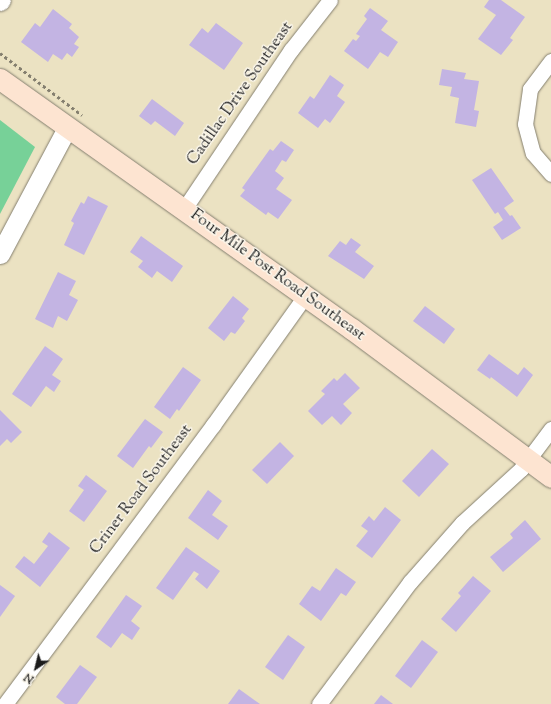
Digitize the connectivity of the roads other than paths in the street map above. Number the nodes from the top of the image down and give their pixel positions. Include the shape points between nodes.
1 (330, 0) edge
2 (551, 61) edge
3 (0, 79) edge
4 (67, 128) junction
5 (551, 174) edge
6 (184, 209) junction
7 (0, 254) edge
8 (305, 296) junction
9 (551, 429) edge
10 (529, 460) junction
11 (551, 477) edge
12 (5, 704) edge
13 (319, 704) edge

1 - 6 street, Cadillac Drive Southeast via 291,50
2 - 5 street via 530,90 525,124 533,153
3 - 4 main road, Four Mile Post Road Southeast
4 - 6 main road, Four Mile Post Road Southeast
4 - 7 street
6 - 8 main road, Four Mile Post Road Southeast
8 - 10 main road, Four Mile Post Road Southeast
8 - 12 street, Criner Road Southeast via 213,425
9 - 10 street
10 - 11 main road, Four Mile Post Road Southeast
10 - 13 street via 462,523 410,582

